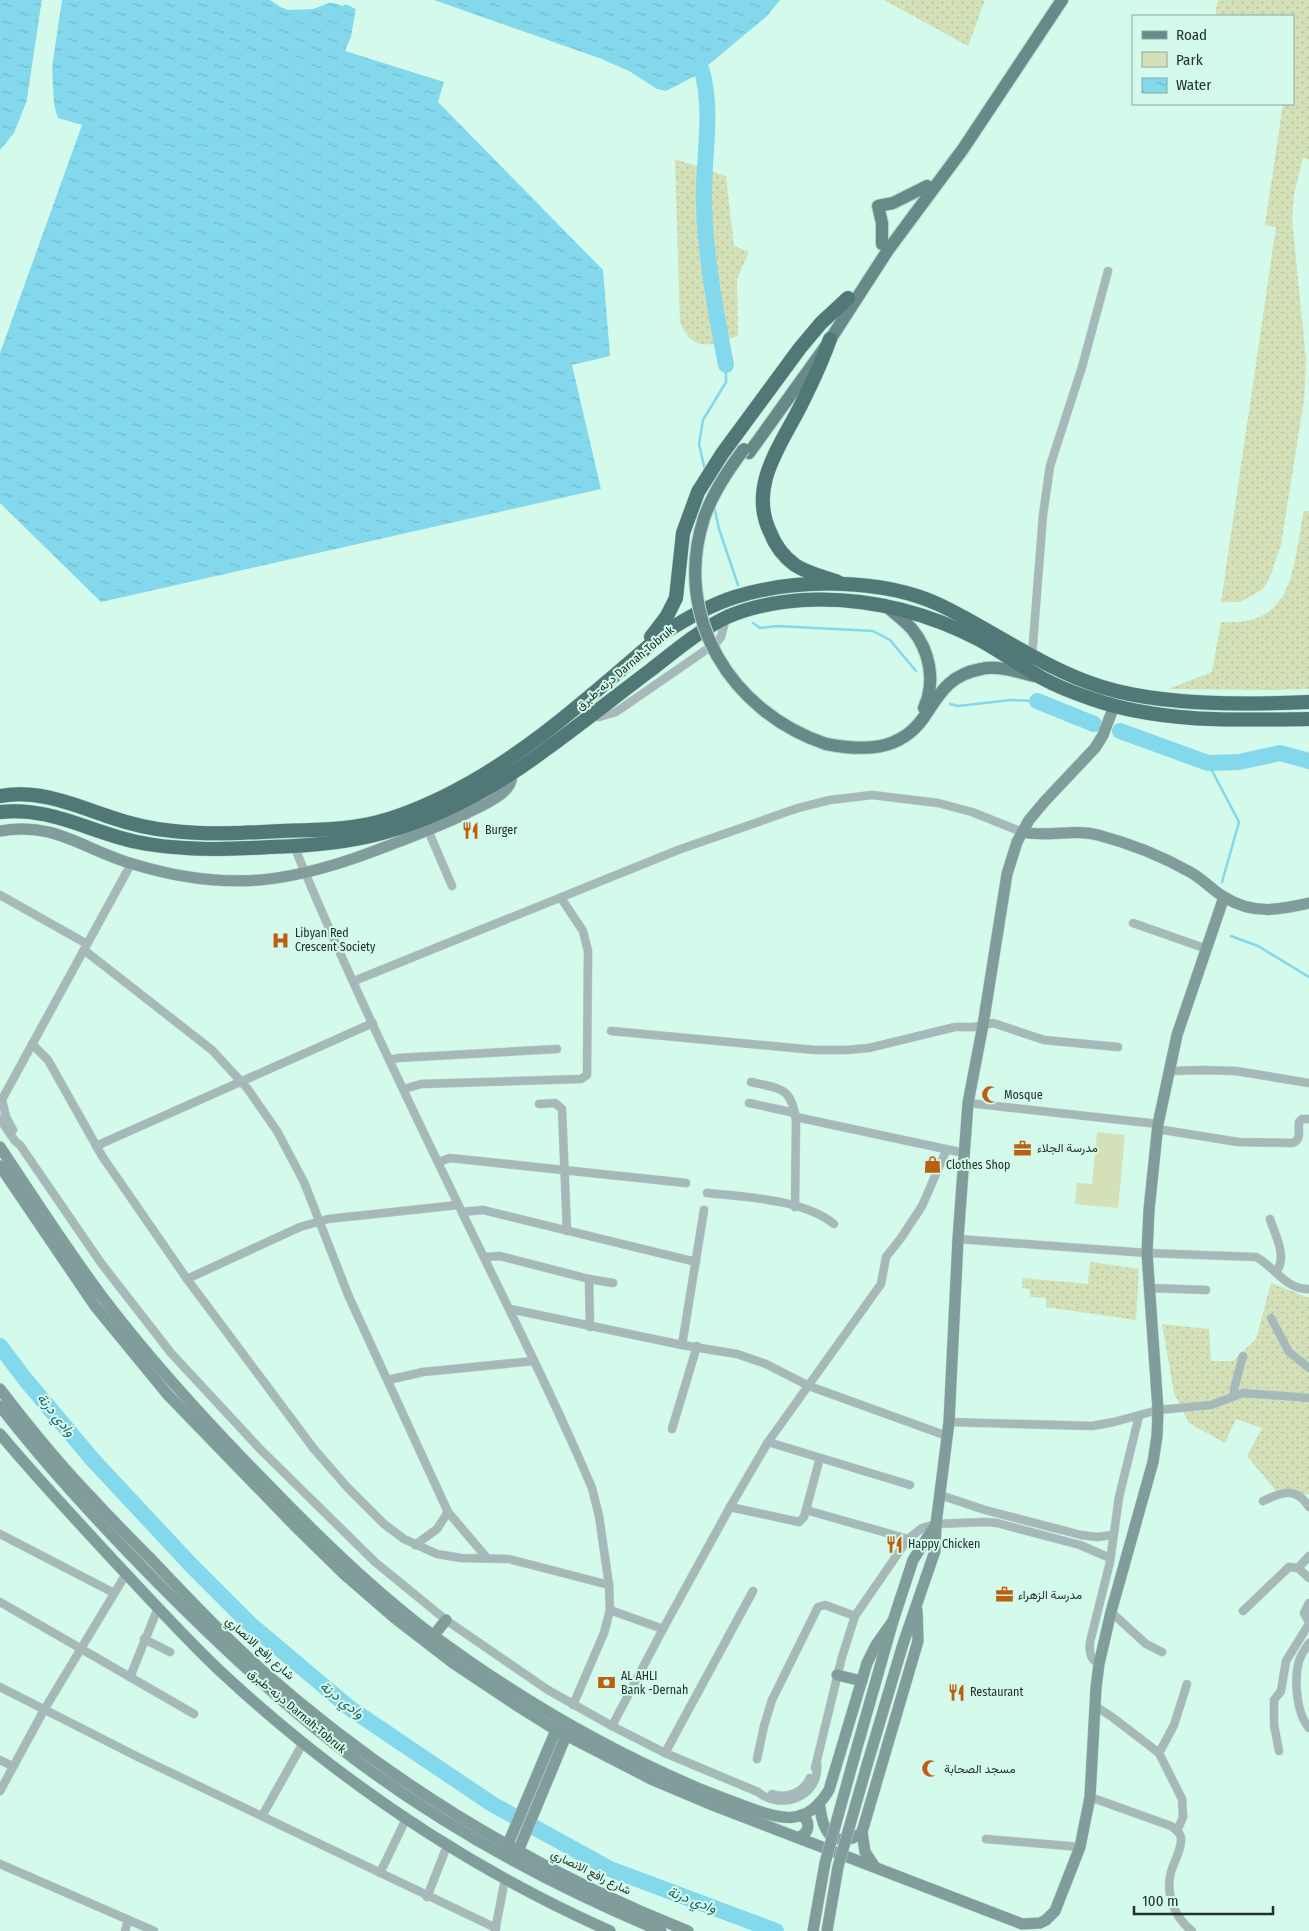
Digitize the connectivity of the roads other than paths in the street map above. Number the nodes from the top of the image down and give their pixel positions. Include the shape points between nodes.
1 (1054, 0) edge
2 (1062, 0) edge
3 (926, 186) junction
4 (882, 244) junction
5 (1108, 270) dead end
6 (848, 298) junction
7 (830, 339) junction
8 (746, 451) junction
9 (845, 584) junction
10 (885, 605) junction
11 (637, 656) junction
12 (1032, 656) junction
13 (1040, 677) junction
14 (1309, 702) edge
15 (1114, 706) junction
16 (1309, 719) edge
17 (828, 741) junction
18 (511, 774) junction
19 (3, 795) edge
20 (5, 812) edge
21 (1029, 820) junction
22 (428, 830) junction
23 (0, 831) edge
24 (1022, 832) junction
25 (1047, 834) junction
26 (294, 846) junction
27 (131, 864) junction
28 (306, 874) junction
29 (452, 886) dead end
30 (0, 895) edge
31 (1224, 897) junction
32 (561, 898) junction
33 (1309, 903) edge
34 (1133, 923) dead end
35 (85, 947) junction
36 (1207, 949) junction
37 (354, 981) junction
38 (373, 1024) junction
39 (983, 1025) junction
40 (611, 1031) dead end
41 (32, 1044) junction
42 (1118, 1047) dead end
43 (557, 1049) dead end
44 (390, 1060) junction
45 (1168, 1071) junction
46 (242, 1082) junction
47 (751, 1082) dead end
48 (1309, 1084) edge
49 (404, 1089) junction
50 (1, 1101) edge
51 (749, 1103) dead end
52 (968, 1103) junction
53 (539, 1104) dead end
54 (795, 1115) junction
55 (0, 1119) edge
56 (1309, 1119) edge
57 (1157, 1127) junction
58 (20, 1145) junction
59 (96, 1146) junction
60 (0, 1147) edge
61 (946, 1151) junction
62 (964, 1153) junction
63 (438, 1162) junction
64 (0, 1166) edge
65 (564, 1170) junction
66 (686, 1183) dead end
67 (707, 1193) dead end
68 (795, 1207) junction
69 (460, 1208) junction
70 (704, 1210) dead end
71 (1270, 1219) dead end
72 (319, 1221) junction
73 (834, 1224) dead end
74 (567, 1231) junction
75 (958, 1239) junction
76 (1147, 1252) junction
77 (484, 1257) junction
78 (696, 1262) junction
79 (1276, 1272) junction
80 (186, 1279) junction
81 (589, 1279) junction
82 (613, 1283) dead end
83 (1150, 1288) junction
84 (1309, 1289) edge
85 (1206, 1290) dead end
86 (510, 1310) junction
87 (1271, 1318) dead end
88 (590, 1326) junction
89 (682, 1345) junction
90 (697, 1346) junction
91 (1242, 1356) dead end
92 (534, 1361) junction
93 (1309, 1368) edge
94 (388, 1380) junction
95 (809, 1386) junction
96 (0, 1389) edge
97 (1234, 1396) junction
98 (1309, 1398) edge
99 (0, 1406) edge
100 (1158, 1410) junction
101 (1138, 1416) junction
102 (949, 1422) junction
103 (672, 1429) dead end
104 (0, 1434) edge
105 (947, 1436) junction
106 (768, 1442) junction
107 (820, 1458) junction
108 (910, 1485) dead end
109 (940, 1495) junction
110 (1263, 1501) dead end
111 (730, 1506) junction
112 (1309, 1507) edge
113 (806, 1510) junction
114 (448, 1512) junction
115 (936, 1524) junction
116 (0, 1534) edge
117 (1113, 1535) junction
118 (908, 1539) junction
119 (415, 1545) junction
120 (1309, 1556) edge
121 (487, 1558) junction
122 (1110, 1558) junction
123 (1298, 1568) junction
124 (126, 1574) junction
125 (1309, 1578) edge
126 (609, 1585) junction
127 (753, 1591) dead end
128 (114, 1593) junction
129 (0, 1602) edge
130 (1309, 1603) edge
131 (916, 1606) junction
132 (158, 1608) junction
133 (610, 1610) junction
134 (1243, 1611) dead end
135 (1111, 1612) junction
136 (855, 1616) junction
137 (446, 1620) junction
138 (893, 1621) junction
139 (1309, 1623) edge
140 (663, 1629) junction
141 (434, 1635) junction
142 (213, 1637) junction
143 (144, 1638) junction
144 (1309, 1643) edge
145 (80, 1650) junction
146 (170, 1652) dead end
147 (1162, 1652) dead end
148 (202, 1653) junction
149 (1099, 1664) junction
150 (837, 1675) junction
151 (130, 1678) junction
152 (862, 1681) junction
153 (1188, 1684) dead end
154 (0, 1687) edge
155 (573, 1706) junction
156 (1095, 1706) junction
157 (44, 1710) junction
158 (194, 1714) dead end
159 (566, 1721) junction
160 (612, 1726) junction
161 (1309, 1728) edge
162 (559, 1737) junction
163 (303, 1743) junction
164 (1279, 1751) dead end
165 (665, 1753) junction
166 (1159, 1753) junction
167 (757, 1759) dead end
168 (0, 1760) edge
169 (12, 1766) junction
170 (0, 1791) edge
171 (1090, 1797) junction
172 (819, 1803) junction
173 (801, 1815) junction
174 (262, 1816) junction
175 (406, 1819) junction
176 (1177, 1831) junction
177 (862, 1832) junction
178 (799, 1837) junction
179 (986, 1839) dead end
180 (448, 1846) junction
181 (1080, 1847) junction
182 (513, 1848) junction
183 (0, 1864) edge
184 (875, 1867) junction
185 (380, 1873) junction
186 (505, 1878) junction
187 (428, 1896) junction
188 (128, 1921) junction
189 (496, 1930) edge
190 (125, 1931) edge
191 (154, 1931) edge
192 (610, 1931) edge
193 (661, 1931) edge
194 (688, 1931) edge
195 (813, 1931) edge
196 (827, 1931) edge
197 (1192, 1931) edge

1 - 3 main road via 959,145
2 - 7 main road via 963,150 888,250
3 - 4 main road
3 - 4 main road via 893,203 878,206
4 - 6 main road
5 - 12 street via 1082,367 1050,466
6 - 8 main road
6 - 11 highway via 800,348 698,492 683,533 676,598 667,616
7 - 8 main road
7 - 9 highway via 822,364 769,468 763,488 763,508 772,537 789,560 796,566
8 - 17 main road via 722,494 707,535 703,579 711,622 730,665 760,700 785,719
9 - 11 highway, درنه-طبرق Darnah-Tobruk via 780,587 735,597 682,621
9 - 12 highway, درنه-طبرق Darnah-Tobruk via 875,586 937,604
10 - 13 highway, درنه-طبرق Darnah-Tobruk via 915,612 956,629
10 - 17 main road via 912,629 924,649 931,684 925,705 910,725 888,738 869,743
10 - 18 highway, درنه-طبرق Darnah-Tobruk via 788,601 769,603 726,617 693,637
11 - 19 highway, درنه-طبرق Darnah-Tobruk via 562,720 494,769 428,804 369,824 330,829 204,834 127,822 60,799 28,794
12 - 14 highway, درنه-طبرق Darnah-Tobruk via 1087,682 1138,696 1234,704
13 - 15 highway, درنه-طبرق Darnah-Tobruk
13 - 17 main road via 1005,669 982,669 961,676 943,689 918,725 896,741 866,749 847,748
15 - 16 highway, درنه-طبرق Darnah-Tobruk via 1190,717
15 - 21 street via 1095,748
18 - 22 street via 510,786 497,797
18 - 26 highway, درنه-طبرق Darnah-Tobruk via 456,804 387,832
20 - 26 highway, درنه-طبرق Darnah-Tobruk via 59,816 121,839 168,847 235,849
21 - 24 street
21 - 25 street
22 - 28 street
22 - 29 street
23 - 27 street via 35,828 54,832
24 - 25 street
24 - 32 street via 972,812 938,803 886,796 845,797 798,808 714,837
24 - 39 street via 1006,874
25 - 31 street via 1086,832 1134,845 1156,853 1193,874
26 - 28 street
27 - 28 street via 216,881 249,882
27 - 35 street
28 - 37 street
30 - 35 street
31 - 33 street via 1265,911
31 - 36 street
32 - 37 street
32 - 49 street via 582,930 587,945 587,1076 580,1079 421,1084
34 - 36 street
35 - 41 street
35 - 46 street via 198,1039
36 - 45 street via 1176,1035
37 - 38 street
38 - 44 street
38 - 46 street
39 - 40 street via 956,1027 846,1050
39 - 42 street via 999,1024 1050,1041
39 - 52 street
41 - 50 street
41 - 59 street via 48,1060
43 - 44 street
44 - 49 street
45 - 48 street via 1236,1071
45 - 57 street
46 - 59 street
46 - 72 street via 286,1146
47 - 54 street via 786,1092
49 - 63 street
50 - 58 street
51 - 54 street
52 - 57 street
52 - 62 street
53 - 65 street via 555,1103 562,1109
54 - 61 street
54 - 68 street
55 - 58 street
56 - 57 street via 1300,1122 1299,1139 1292,1143 1238,1142
57 - 76 street
58 - 137 street via 124,1294 194,1379 375,1562
59 - 80 street
60 - 141 street via 103,1298 194,1407 329,1546
61 - 62 street
61 - 95 street via 922,1206 886,1257 882,1284
62 - 75 street
63 - 65 street via 450,1158
63 - 69 street
64 - 162 street via 71,1273 120,1338 191,1420 274,1506 344,1574 423,1640
65 - 66 street
65 - 74 street
67 - 68 street via 764,1199
68 - 73 street via 822,1215
69 - 72 street
69 - 74 street via 483,1210
69 - 77 street
70 - 78 street
71 - 79 street via 1282,1257
72 - 80 street
72 - 94 street via 349,1297
74 - 78 street
75 - 76 street
75 - 102 street
76 - 79 street via 1256,1257
76 - 83 street
77 - 81 street via 500,1256
77 - 86 street
78 - 89 street
79 - 84 street via 1292,1285
80 - 119 street via 330,1467 384,1524
81 - 82 street
81 - 88 street
83 - 85 street
83 - 100 street
86 - 88 street
86 - 92 street
87 - 93 street via 1289,1352
88 - 89 street
89 - 90 street
90 - 95 street via 766,1364
90 - 103 street
91 - 97 street
92 - 94 street via 414,1373
92 - 126 street via 592,1488
94 - 114 street
95 - 105 street
95 - 106 street
96 - 182 street, شارع رافع الانصاري via 90,1498 258,1666 371,1759 439,1805
97 - 98 street via 1246,1393
97 - 100 street via 1211,1405
99 - 142 street, درنه-طبرق Darnah-Tobruk via 50,1468
100 - 101 street
100 - 135 street via 1153,1462
101 - 102 street via 1092,1426
101 - 117 street
102 - 105 street
104 - 124 street
105 - 109 street
106 - 107 street
106 - 111 street
107 - 108 street
107 - 113 street
109 - 115 street
109 - 117 street via 1081,1535
110 - 112 street via 1277,1494 1293,1493 1300,1495
111 - 113 street via 797,1522 803,1519
111 - 140 street
113 - 118 street
114 - 119 street via 437,1529
114 - 121 street
115 - 118 street via 922,1528
115 - 122 street via 997,1524 1080,1545
115 - 131 street via 934,1551
115 - 138 street via 913,1560
116 - 128 street
117 - 122 street
118 - 136 street
119 - 121 street via 449,1556
120 - 123 street
121 - 126 street via 509,1558
122 - 149 street via 1089,1650
123 - 125 street
123 - 134 street via 1284,1570
124 - 128 street
124 - 132 street
126 - 133 street
127 - 165 street
128 - 145 street
129 - 145 street
130 - 139 street via 1304,1613
131 - 177 street via 918,1642
131 - 196 street, bridge via 838,1867
132 - 143 street
132 - 148 street
133 - 140 street
133 - 155 street via 604,1633
135 - 147 street via 1139,1639
135 - 149 street
136 - 150 street
136 - 167 street via 825,1605 818,1607 772,1700
137 - 141 street
137 - 155 street
138 - 152 street via 871,1654
138 - 195 street, bridge via 825,1863
139 - 164 street via 1286,1662 1281,1691 1274,1700
140 - 160 street
141 - 159 street
142 - 148 street
142 - 182 street, درنه-طبرق Darnah-Tobruk via 298,1714 368,1769 432,1813
143 - 146 street
143 - 151 street
144 - 161 street via 1300,1659 1297,1679 1299,1707
145 - 151 street
145 - 157 street
148 - 163 street
149 - 156 street
150 - 152 street
150 - 165 street via 816,1764 817,1774 811,1786 797,1799 781,1802
151 - 158 street
152 - 172 street via 829,1790
153 - 166 street via 1174,1725
154 - 157 street
155 - 160 street
156 - 166 street
156 - 171 street
157 - 169 street
157 - 174 street
159 - 162 street
159 - 173 street via 622,1753 710,1793 772,1817
160 - 165 street
162 - 178 street via 674,1789
162 - 182 street
163 - 174 street
163 - 175 street
166 - 176 street via 1182,1799 1183,1818
168 - 169 street
169 - 170 street
171 - 176 street
171 - 181 street
172 - 173 street
172 - 177 street via 823,1824 832,1836 848,1840
173 - 178 street via 809,1827 806,1834
174 - 185 street
175 - 180 street
175 - 185 street
176 - 197 street via 1181,1842 1170,1874 1170,1892 1176,1912
177 - 184 street via 863,1846
178 - 184 street
179 - 181 street
180 - 186 street
180 - 187 street
181 - 184 street via 1055,1911 1034,1925 1022,1924
182 - 193 street, درنه-طبرق Darnah-Tobruk via 565,1888
182 - 194 street, شارع رافع الانصاري via 605,1895
183 - 188 street
185 - 187 street
186 - 189 street
186 - 192 street
187 - 189 street
188 - 190 street
188 - 191 street

